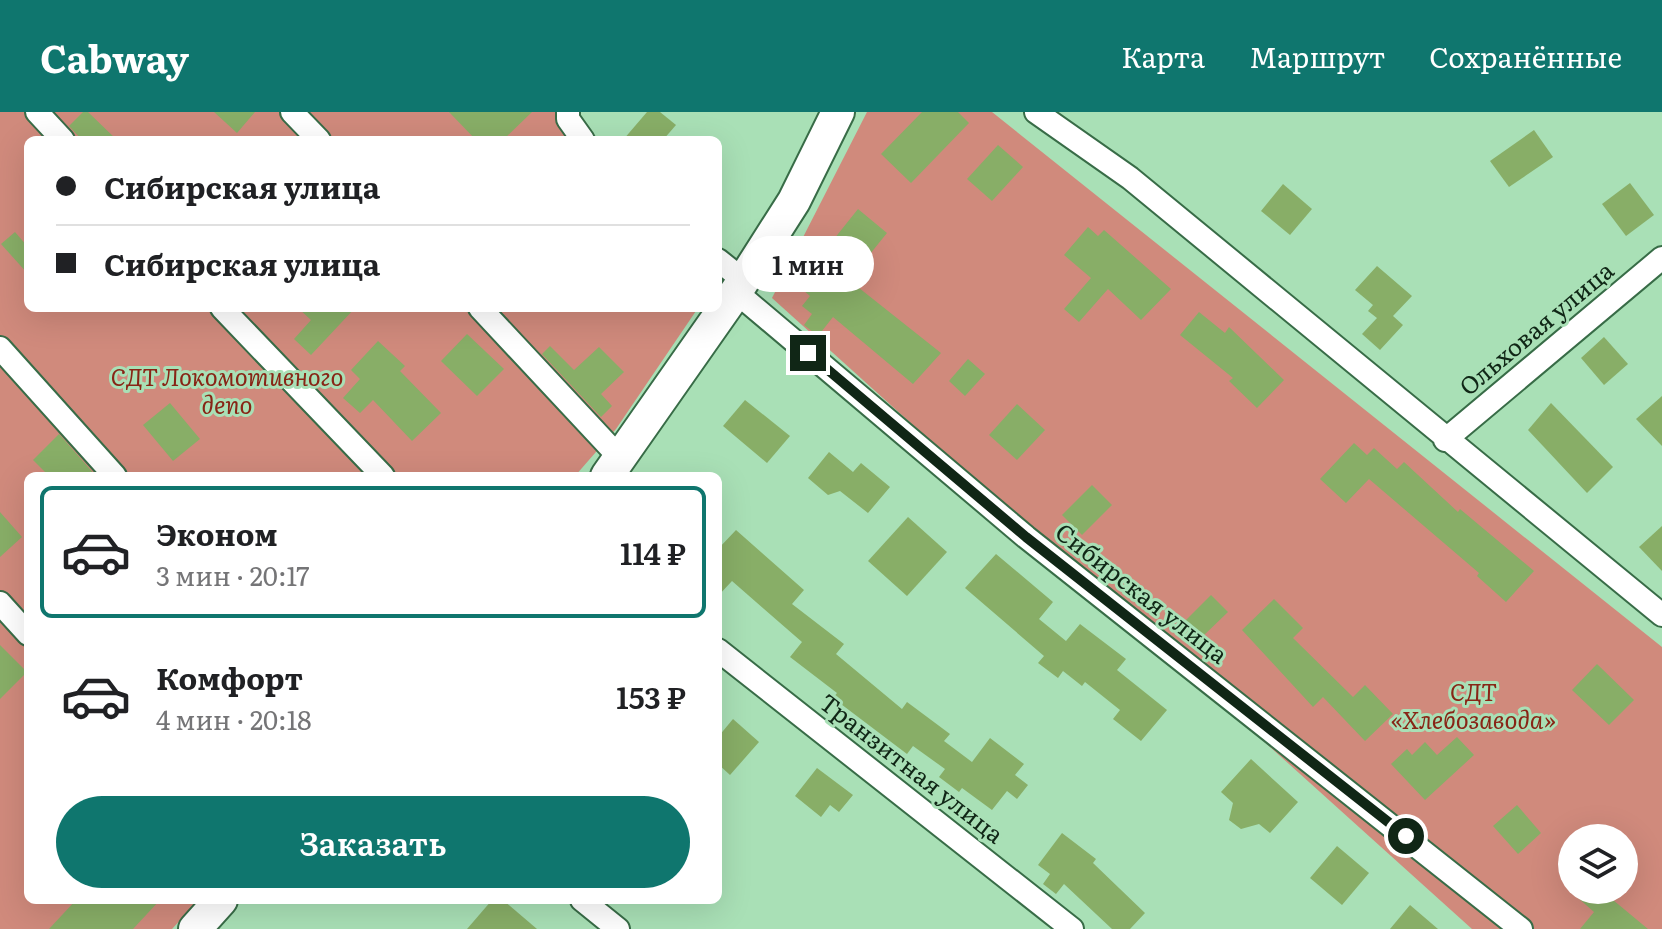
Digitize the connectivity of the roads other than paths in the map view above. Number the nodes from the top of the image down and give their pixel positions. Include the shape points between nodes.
1 (37, 112) edge
2 (292, 112) edge
3 (838, 112) edge
4 (1036, 112) edge
5 (566, 114) edge
6 (59, 136) edge
7 (315, 136) edge
8 (580, 136) edge
9 (1662, 258) edge
10 (722, 265) edge
11 (739, 286) junction
12 (722, 311) edge
13 (226, 312) edge
14 (483, 312) edge
15 (721, 312) edge
16 (0, 348) edge
17 (1445, 440) junction
18 (614, 468) edge
19 (111, 472) edge
20 (379, 472) edge
21 (0, 603) edge
22 (1661, 613) edge
23 (24, 630) edge
24 (722, 653) edge
25 (217, 904) edge
26 (587, 904) edge
27 (195, 929) edge
28 (618, 929) edge
29 (1072, 929) edge
30 (1521, 929) edge

1 - 6 street
2 - 7 street
3 - 11 street via 794,201
4 - 17 street via 1130,178
5 - 8 street
9 - 17 street, Ольховая улица
10 - 11 street, Сибирская улица
11 - 12 street
11 - 30 street, Сибирская улица via 1026,537
13 - 20 street
14 - 18 street
15 - 18 street
16 - 19 street
17 - 22 street
21 - 23 street
24 - 29 street, Транзитная улица
25 - 27 street
26 - 28 street

